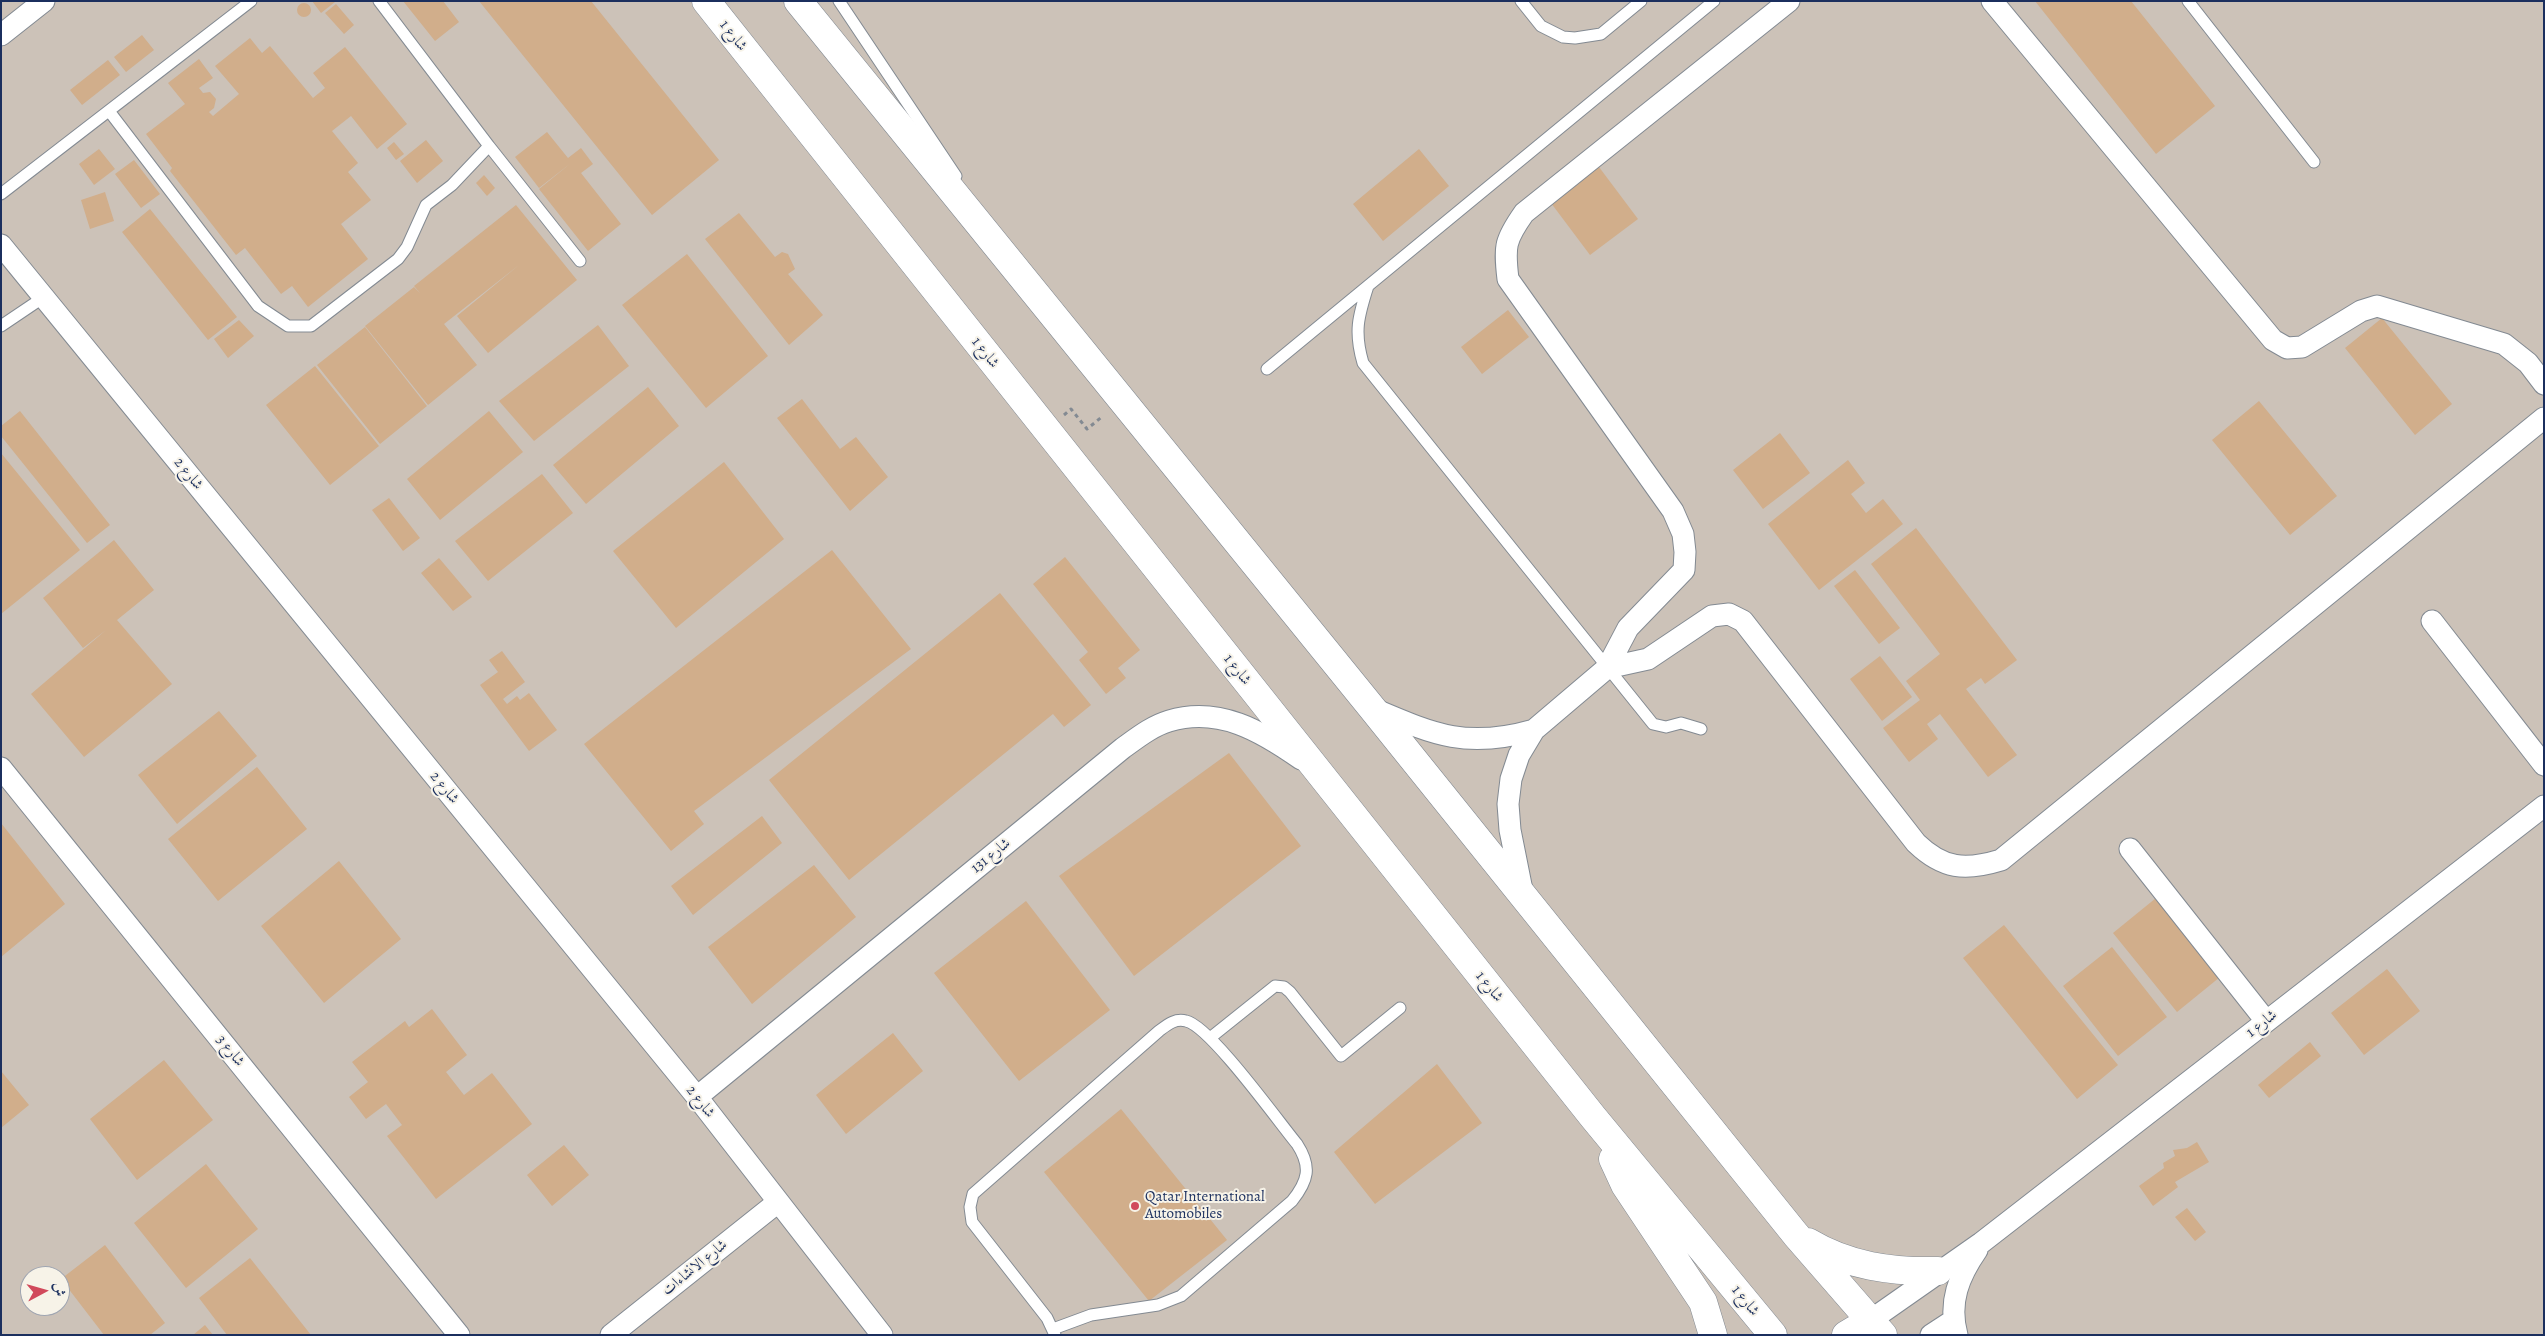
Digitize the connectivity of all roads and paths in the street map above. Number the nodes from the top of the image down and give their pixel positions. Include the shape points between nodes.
1 (44, 1) edge
2 (251, 1) edge
3 (379, 1) edge
4 (706, 1) edge
5 (798, 1) edge
6 (839, 1) edge
7 (1520, 1) edge
8 (1641, 1) edge
9 (1714, 1) edge
10 (1789, 1) edge
11 (1992, 1) edge
12 (2188, 1) edge
13 (1626, 6) edge
14 (1, 34) edge
15 (109, 111) junction
16 (489, 146) junction
17 (2314, 162) dead end
18 (1, 194) edge
19 (1, 245) edge
20 (580, 261) dead end
21 (1368, 286) junction
22 (1032, 290) junction
23 (44, 297) junction
24 (1, 326) edge
25 (1266, 369) dead end
26 (2544, 384) edge
27 (1122, 401) junction
28 (2544, 418) edge
29 (1046, 430) junction
30 (2432, 621) dead end
31 (1607, 668) junction
32 (1372, 708) junction
33 (1701, 729) dead end
34 (1534, 730) junction
35 (2544, 765) edge
36 (1314, 767) junction
37 (1, 768) edge
38 (2544, 806) edge
39 (2130, 849) dead end
40 (1523, 896) junction
41 (1400, 1008) dead end
42 (2266, 1021) junction
43 (1210, 1038) junction
44 (697, 1097) junction
45 (1593, 1117) junction
46 (778, 1202) junction
47 (1796, 1235) junction
48 (1981, 1243) junction
49 (1938, 1271) junction
50 (1877, 1327) edge
51 (1956, 1328) edge
52 (1054, 1332) edge
53 (459, 1335) edge
54 (612, 1335) edge
55 (882, 1335) edge
56 (1713, 1335) edge
57 (1773, 1335) edge
58 (1846, 1335) edge
59 (1931, 1335) edge

1 - 14 street
2 - 15 lane
3 - 16 lane
4 - 29 street, شارع 1
5 - 22 street
6 - 22 lane
7 - 13 lane via 1541,26 1575,38 1601,34
8 - 13 lane
9 - 21 lane
10 - 31 street via 1524,213 1508,235 1505,255 1508,279 1673,511 1683,534 1684,570 1628,628
11 - 26 street via 2273,340 2287,348 2302,347 2361,311 2377,306 2504,344 2528,363
12 - 17 lane
15 - 16 lane via 258,306 288,326 311,326 398,259 408,247 426,205 452,185
15 - 18 lane
16 - 20 lane
19 - 23 street, شارع 2
21 - 25 lane
21 - 31 lane via 1357,320 1357,342 1363,363
22 - 27 street
23 - 24 lane
23 - 44 street, شارع 2
27 - 29 path via 1087,429 1071,409
27 - 32 street
28 - 31 street via 2001,860 1983,866 1957,866 1932,858 1916,843 1743,621 1729,614 1712,616 1648,659
29 - 36 street, شارع 1
30 - 35 street
31 - 33 lane via 1653,724 1666,727 1681,723
31 - 34 street
32 - 34 street via 1423,730 1454,739 1507,738
32 - 40 street
34 - 40 street via 1519,754 1508,804
36 - 44 street, شارع 131 via 1266,734 1238,723 1189,717 1168,721 1149,731 1123,748
36 - 45 street, شارع 1
37 - 53 street, شارع 3
38 - 42 street, شارع 1
39 - 42 street
40 - 47 street
41 - 43 lane via 1341,1056 1290,992 1276,986
42 - 48 street, شارع 1
43 - 52 lane via 1189,1021 1171,1022 973,1194 970,1207 972,1222 1047,1318
43 - 52 lane via 1304,1155 1307,1165 1301,1190 1181,1296 1158,1305 1091,1315
44 - 46 street, شارع 2
45 - 56 street via 1625,1184 1703,1302
45 - 57 street, شارع 1
46 - 54 street, شارع الانشاءات
46 - 55 street, شارع 2
47 - 49 street via 1822,1250 1873,1268
47 - 50 street
48 - 49 street, شارع 1
48 - 51 street, شارع 1 via 1963,1270 1956,1288 1953,1309
49 - 50 street, شارع 1
50 - 58 street
51 - 59 street

